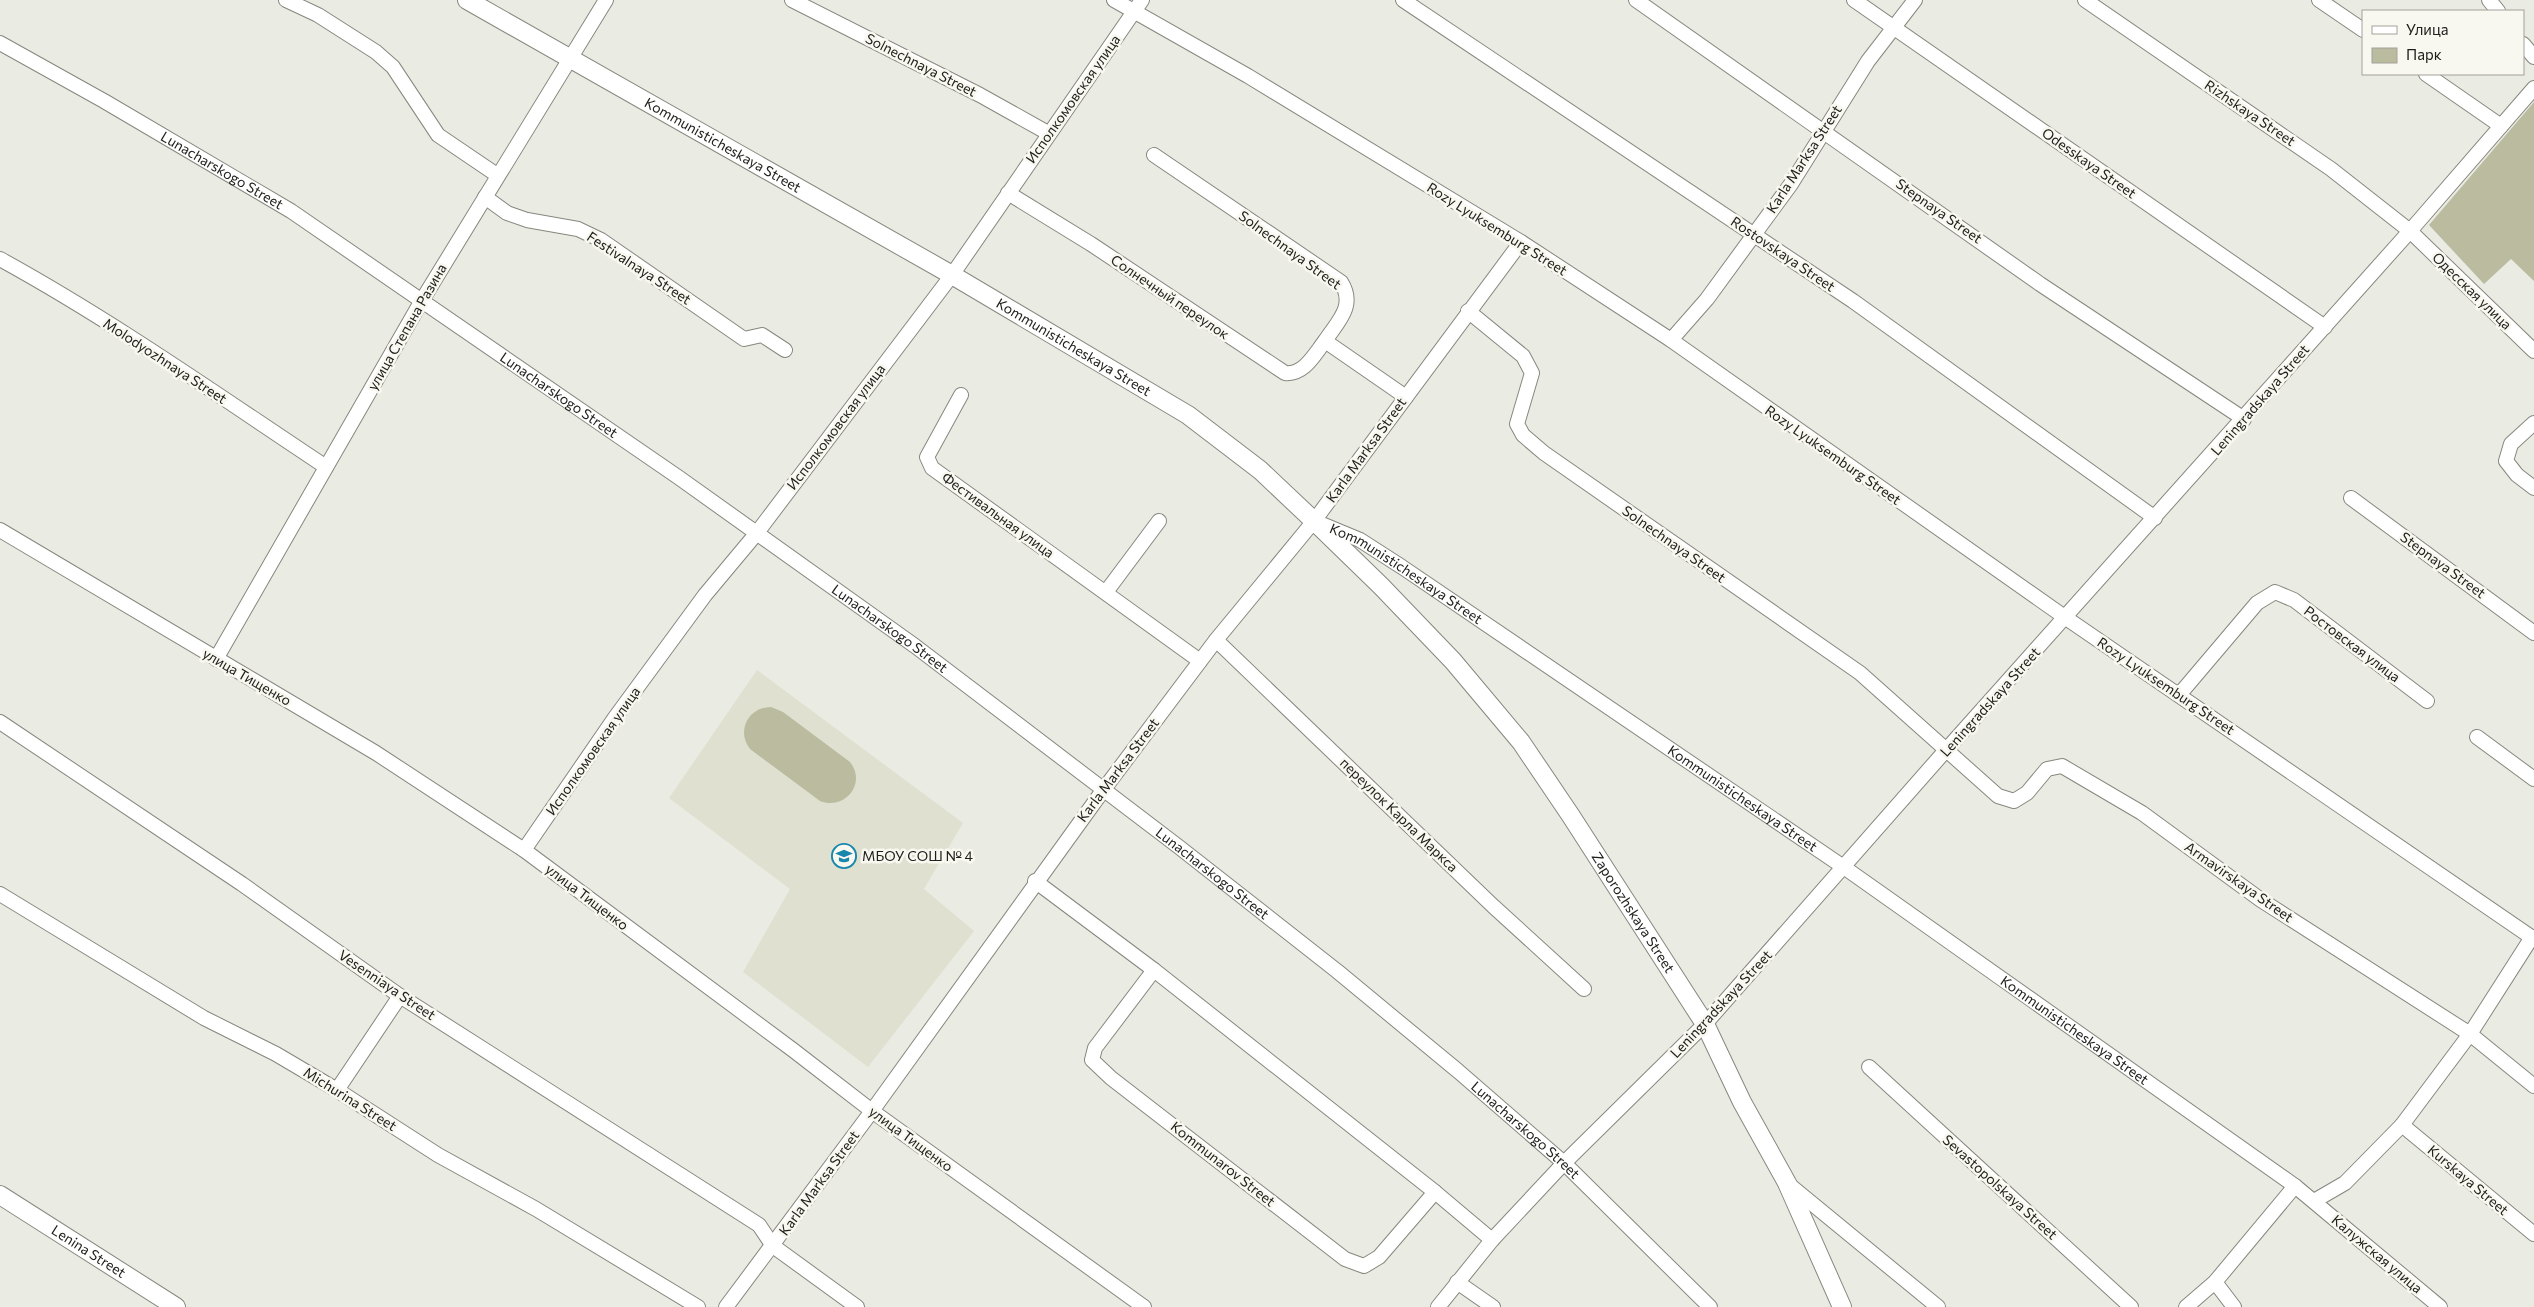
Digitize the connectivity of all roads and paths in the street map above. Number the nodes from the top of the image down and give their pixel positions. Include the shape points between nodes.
1 (286, 0) edge
2 (467, 0) edge
3 (606, 0) edge
4 (792, 0) edge
5 (1114, 0) edge
6 (1403, 0) edge
7 (1636, 0) edge
8 (1854, 0) edge
9 (1915, 0) edge
10 (2085, 0) edge
11 (2319, 0) edge
12 (1138, 6) edge
13 (1895, 28) junction
14 (2362, 29) edge
15 (0, 44) edge
16 (2524, 45) edge
17 (2534, 57) edge
18 (568, 58) junction
19 (2427, 75) edge
20 (2534, 88) edge
21 (2502, 126) junction
22 (1824, 130) junction
23 (1048, 133) junction
24 (1154, 155) dead end
25 (497, 175) junction
26 (1008, 193) junction
27 (485, 197) junction
28 (2410, 232) junction
29 (1753, 234) junction
30 (1521, 242) junction
31 (0, 259) edge
32 (952, 275) junction
33 (422, 302) junction
34 (1468, 311) junction
35 (2325, 327) junction
36 (1671, 340) junction
37 (1325, 341) junction
38 (785, 350) dead end
39 (2534, 351) edge
40 (960, 395) dead end
41 (1406, 397) junction
42 (2244, 419) junction
43 (2534, 423) edge
44 (326, 467) junction
45 (2534, 488) edge
46 (2352, 498) dead end
47 (2155, 518) junction
48 (1159, 521) dead end
49 (1314, 521) junction
50 (0, 530) edge
51 (756, 534) junction
52 (1106, 592) junction
53 (2066, 618) junction
54 (2534, 633) edge
55 (1216, 640) junction
56 (216, 659) junction
57 (1200, 661) junction
58 (2180, 695) junction
59 (2427, 701) dead end
60 (0, 722) edge
61 (2477, 737) dead end
62 (1946, 750) junction
63 (2534, 780) edge
64 (1104, 789) junction
65 (524, 850) junction
66 (1845, 868) junction
67 (1035, 881) junction
68 (0, 894) edge
69 (2533, 938) edge
70 (1154, 970) junction
71 (1584, 989) dead end
72 (400, 996) junction
73 (1705, 1024) junction
74 (2470, 1034) junction
75 (1869, 1067) dead end
76 (2534, 1086) edge
77 (338, 1090) junction
78 (872, 1111) junction
79 (2402, 1125) junction
80 (1564, 1163) junction
81 (1787, 1182) junction
82 (2294, 1186) junction
83 (1435, 1192) junction
84 (0, 1196) edge
85 (2314, 1201) junction
86 (2534, 1234) edge
87 (1492, 1240) junction
88 (773, 1246) junction
89 (1457, 1282) junction
90 (2215, 1282) junction
91 (176, 1307) edge
92 (698, 1307) edge
93 (726, 1307) edge
94 (857, 1307) edge
95 (1144, 1307) edge
96 (1438, 1307) edge
97 (1493, 1307) edge
98 (1710, 1307) edge
99 (1842, 1307) edge
100 (1938, 1307) edge
101 (2131, 1307) edge
102 (2186, 1307) edge
103 (2234, 1307) edge
104 (2440, 1307) edge

1 - 25 street via 318,15 376,52 393,67 438,136
2 - 18 main road, Kommunisticheskaya Street
3 - 18 street, улица Степана Разина
4 - 23 street, Solnechnaya Street
5 - 12 street, Rozy Lyuksemburg Street
6 - 29 street, Rostovskaya Street
7 - 22 street, Stepnaya Street
8 - 13 street, Odesskaya Street
9 - 13 street, Karla Marksa Street
10 - 28 street, Rizhskaya Street via 2331,169
11 - 14 street
12 - 23 street, Исполкомовская улица
12 - 30 street, Rozy Lyuksemburg Street via 1256,82
13 - 22 street, Karla Marksa Street via 1868,61
13 - 35 street, Odesskaya Street
15 - 33 street, Lunacharskogo Street via 104,101 291,212
16 - 17 street
18 - 25 street, улица Степана Разина
18 - 32 main road, Kommunisticheskaya Street
19 - 21 street
20 - 21 street, Leningradskaya Street
21 - 28 street, Leningradskaya Street
22 - 29 street, Karla Marksa Street via 1791,184
22 - 42 street, Stepnaya Street via 2040,284
23 - 26 street, Исполкомовская улица
24 - 37 street, Solnechnaya Street via 1341,282 1348,294 1346,307
25 - 27 street, улица Степана Разина
26 - 32 street, Исполкомовская улица
26 - 37 street, Солнечный переулок via 1285,373 1294,374 1303,369
27 - 33 street, улица Степана Разина
27 - 38 street, Festivalnaya Street via 507,213 578,229 601,240 744,339 762,335
28 - 35 street, Leningradskaya Street
28 - 39 street, Одесская улица
29 - 36 street, Karla Marksa Street via 1707,299
29 - 47 street, Rostovskaya Street via 1948,368
30 - 34 street, Karla Marksa Street
30 - 36 street, Rozy Lyuksemburg Street
31 - 44 street, Molodyozhnaya Street via 156,354
32 - 49 main road, Kommunisticheskaya Street via 1188,415 1260,470
32 - 51 street, Исполкомовская улица
33 - 44 street, улица Степана Разина
33 - 51 street, Lunacharskogo Street
34 - 41 street, Karla Marksa Street
34 - 62 street, Solnechnaya Street via 1523,356 1532,373 1518,424 1523,435 1544,453 1860,674
35 - 42 street, Leningradskaya Street
36 - 53 street, Rozy Lyuksemburg Street
37 - 41 street
40 - 52 street, Фестивальная улица via 927,457 932,468
41 - 49 street, Karla Marksa Street
42 - 47 street, Leningradskaya Street
43 - 45 street via 2511,444 2506,460 2517,475
44 - 56 street, улица Степана Разина
46 - 54 street, Stepnaya Street
47 - 53 street, Leningradskaya Street
48 - 52 street
49 - 55 street, Karla Marksa Street
49 - 66 street, Kommunisticheskaya Street via 1360,540 1402,567
49 - 73 main road, Zaporozhskaya Street via 1453,661 1521,742
50 - 56 street, улица Тищенко
51 - 64 street, Lunacharskogo Street via 916,646
51 - 65 street, Исполкомовская улица via 704,595
52 - 57 street, Фестивальная улица
53 - 58 street, Rozy Lyuksemburg Street
53 - 62 street, Leningradskaya Street
55 - 57 street, Karla Marksa Street
55 - 71 street, переулок Карла Маркса via 1492,906
56 - 65 street, улица Тищенко via 376,753
57 - 64 street, Karla Marksa Street
58 - 59 street, Ростовская улица via 2258,603 2275,592 2294,600
58 - 69 street, Rozy Lyuksemburg Street
60 - 72 street, Vesenniaya Street via 234,878
61 - 63 street
62 - 66 street, Leningradskaya Street
62 - 74 street, Armavirskaya Street via 1998,796 2014,801 2027,793 2047,769 2062,766 2142,813 2261,900
64 - 67 street, Karla Marksa Street
64 - 80 street, Lunacharskogo Street via 1337,971
65 - 78 street, улица Тищенко
66 - 73 street, Leningradskaya Street
66 - 82 street, Kommunisticheskaya Street
67 - 70 street
67 - 78 street, Karla Marksa Street
68 - 77 street, Michurina Street via 204,1018
69 - 74 street
70 - 83 street
70 - 83 street, Kommunarov Street via 1095,1048 1092,1060 1119,1084 1345,1259 1364,1266 1379,1257
72 - 77 street
72 - 88 street, Vesenniaya Street via 759,1224
73 - 80 street, Leningradskaya Street
73 - 81 main road, Zaporozhskaya Street via 1742,1102
74 - 76 street, Armavirskaya Street
74 - 79 street
75 - 101 street, Sevastopolskaya Street
77 - 92 street, Michurina Street via 438,1155 536,1209
78 - 88 street, Karla Marksa Street
78 - 95 street, улица Тищенко
79 - 85 street via 2345,1183
79 - 86 street, Kurskaya Street
80 - 87 street, Leningradskaya Street
80 - 98 street, Lunacharskogo Street
81 - 99 main road
81 - 100 street, Zaporozhskaya Street
82 - 85 street, Kommunisticheskaya Street
82 - 90 street
83 - 87 street
84 - 91 main road, Lenina Street
85 - 104 street, Калужская улица
87 - 89 street, Leningradskaya Street
88 - 93 street, Karla Marksa Street
88 - 94 street
89 - 96 street, Leningradskaya Street
89 - 97 street
90 - 102 street
90 - 103 street

